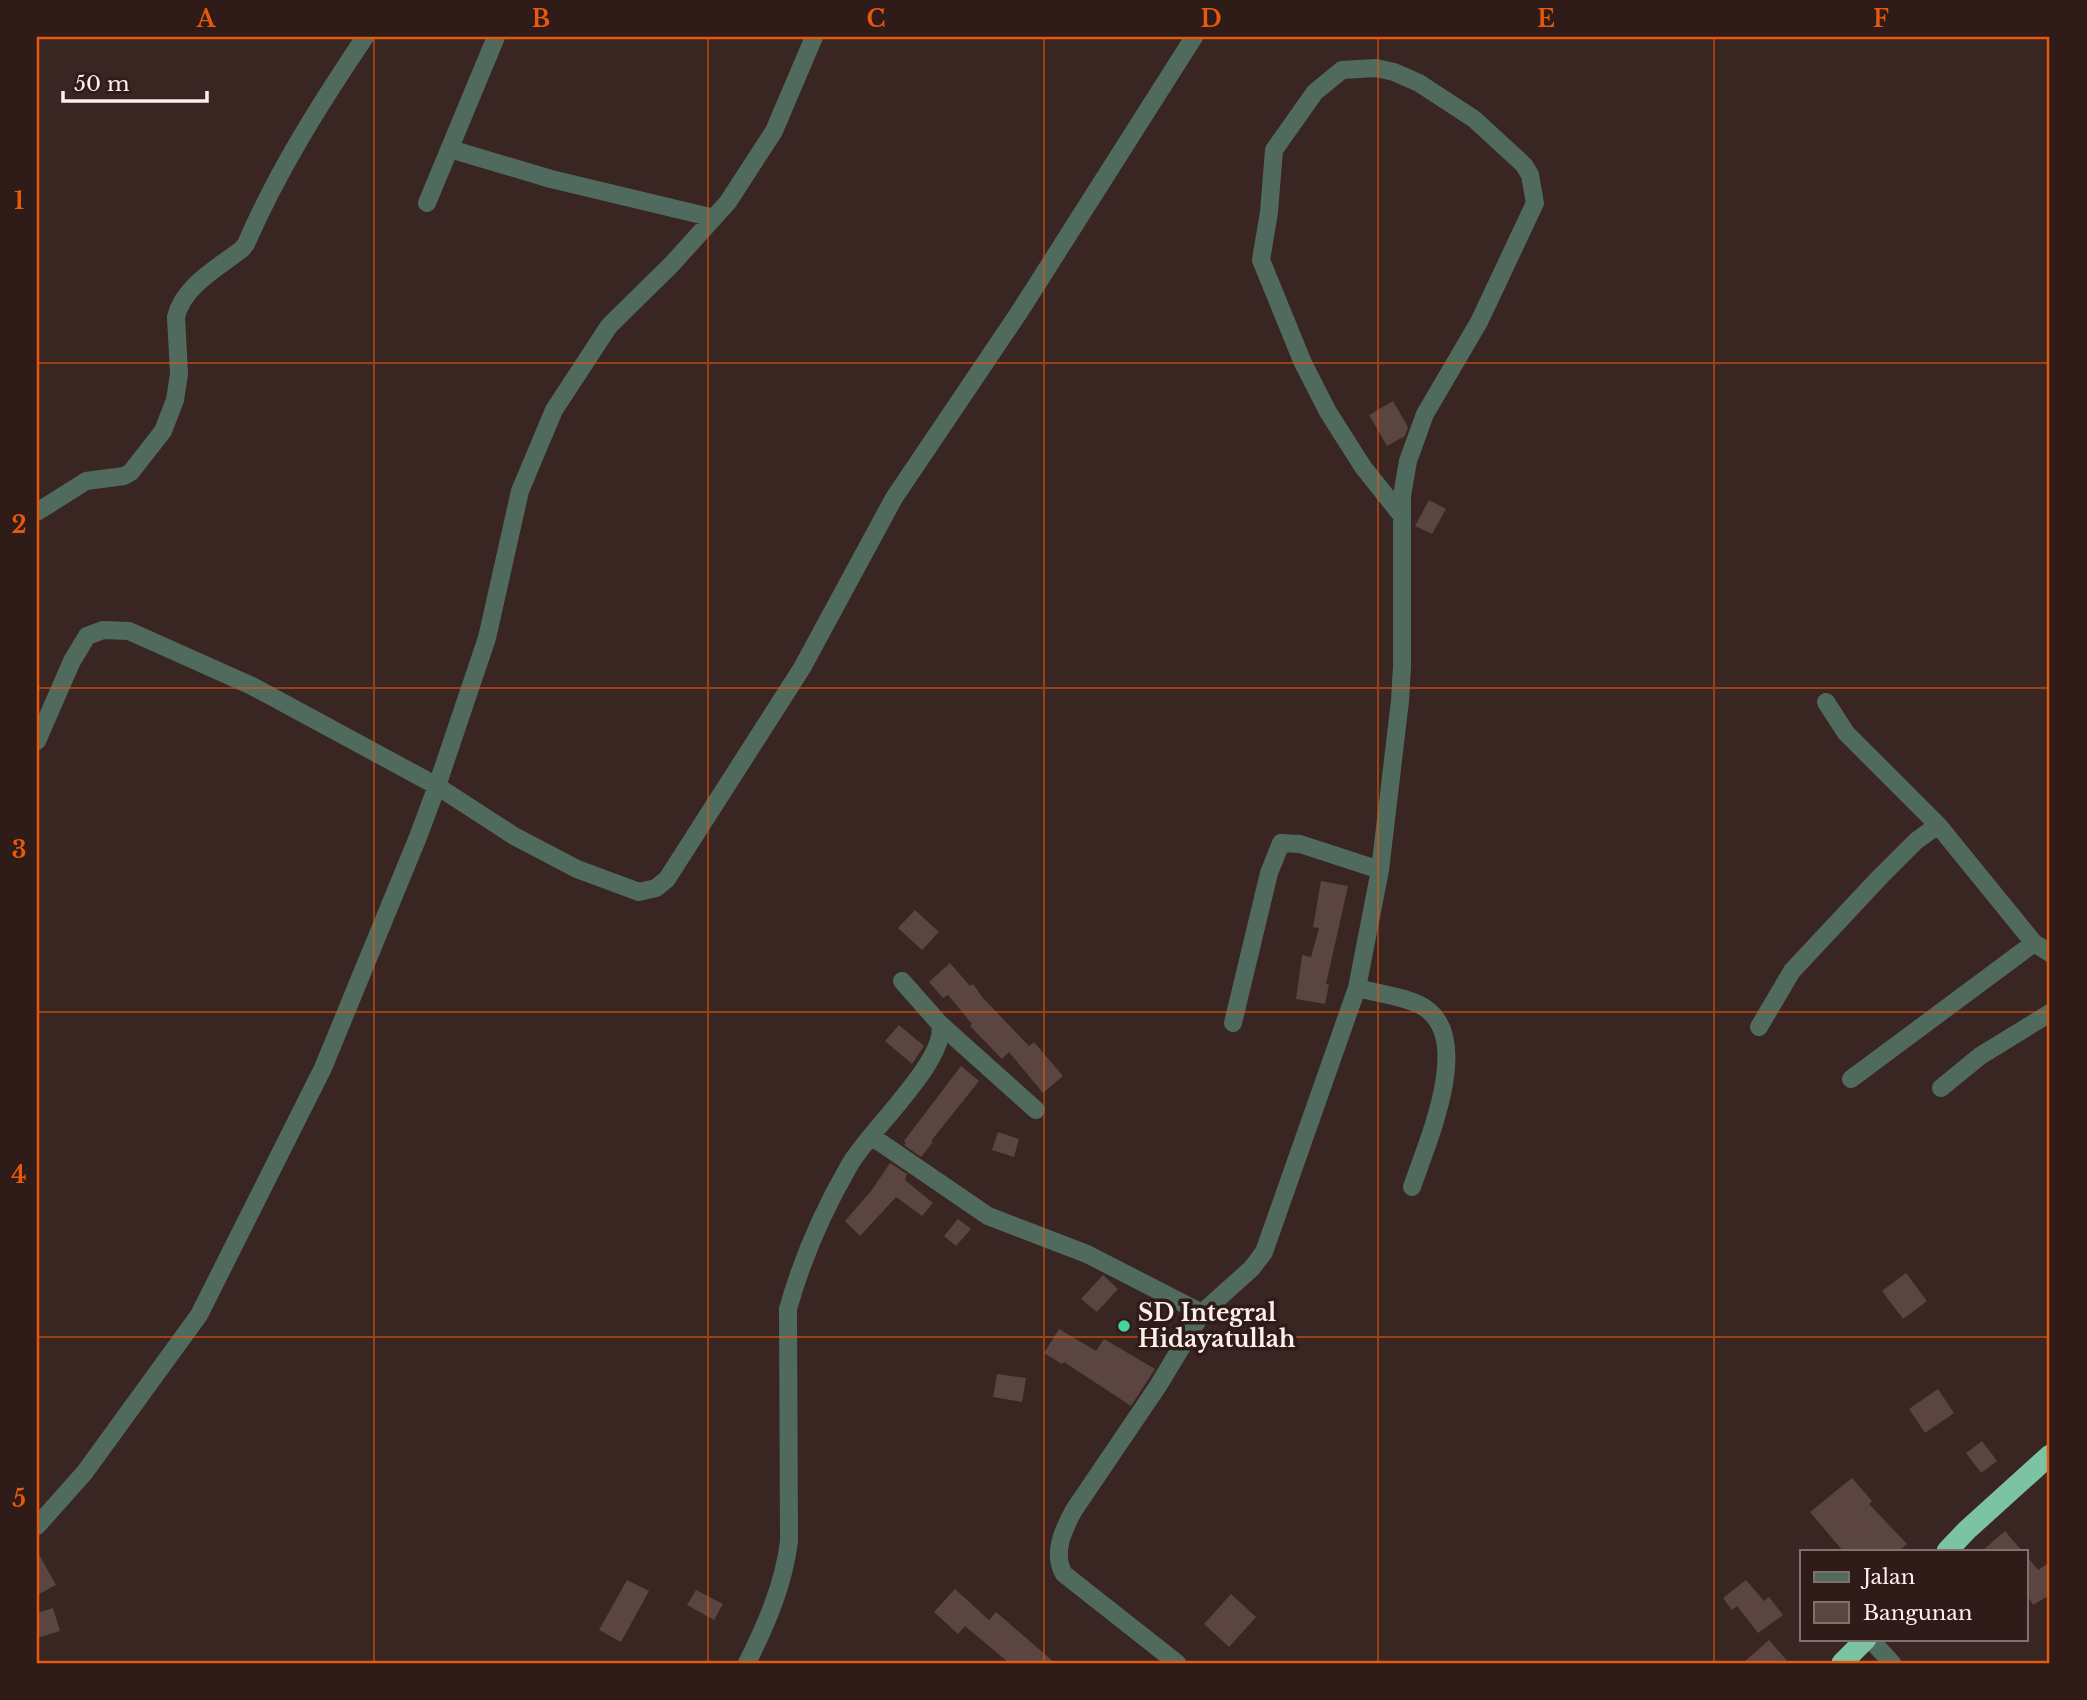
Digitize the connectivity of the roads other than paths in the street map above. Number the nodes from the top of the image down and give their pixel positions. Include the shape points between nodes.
1 (365, 37) edge
2 (496, 37) edge
3 (814, 37) edge
4 (1194, 37) edge
5 (450, 149) junction
6 (427, 203) dead end
7 (714, 218) junction
8 (37, 512) edge
9 (1402, 516) junction
10 (1826, 702) dead end
11 (37, 741) edge
12 (437, 786) junction
13 (1938, 825) junction
14 (1380, 870) junction
15 (2034, 943) junction
16 (2050, 953) edge
17 (902, 981) dead end
18 (1357, 988) junction
19 (2050, 1013) edge
20 (1233, 1023) dead end
21 (940, 1024) junction
22 (1759, 1027) dead end
23 (1851, 1079) dead end
24 (1941, 1088) dead end
25 (1036, 1110) dead end
26 (871, 1136) junction
27 (1412, 1187) dead end
28 (1202, 1312) junction
29 (2050, 1455) edge
30 (37, 1526) edge
31 (1948, 1550) edge
32 (1867, 1640) edge
33 (1869, 1640) edge
34 (747, 1663) edge
35 (1177, 1663) edge
36 (1842, 1663) edge
37 (1892, 1663) edge

1 - 8 street via 299,137 246,244 198,282 178,307 178,388 163,431 131,472 86,481
2 - 5 street
3 - 7 street via 767,144
4 - 12 street via 1020,311 894,498 803,668 667,879 656,888 639,892 578,869 514,836
5 - 6 street
5 - 7 street
7 - 12 street via 609,326 554,410 520,491 488,638
9 - 9 street via 1328,412 1261,260 1274,150 1315,92 1342,70 1376,68 1419,82 1474,119 1524,164 1534,194 1530,216 1479,322 1425,414 1408,461
9 - 14 street via 1400,701
10 - 13 street via 1846,733
11 - 12 street via 87,636 129,631 252,686
12 - 30 street via 323,1068 199,1315 85,1472
13 - 15 street
13 - 22 street via 1916,841 1792,971
14 - 18 street
14 - 20 street via 1300,844 1281,843 1269,873
15 - 16 street
15 - 23 street
17 - 21 street
18 - 27 street via 1430,1011 1445,1039 1448,1057 1442,1096
18 - 28 street via 1264,1252
19 - 24 street via 1980,1056
21 - 25 street
21 - 26 street via 925,1071
26 - 28 street via 988,1216 1087,1254
26 - 34 street via 850,1163 821,1218 788,1309 786,1568
28 - 35 street via 1074,1510 1057,1555 1064,1574
29 - 31 highway
32 - 36 highway
33 - 37 street

